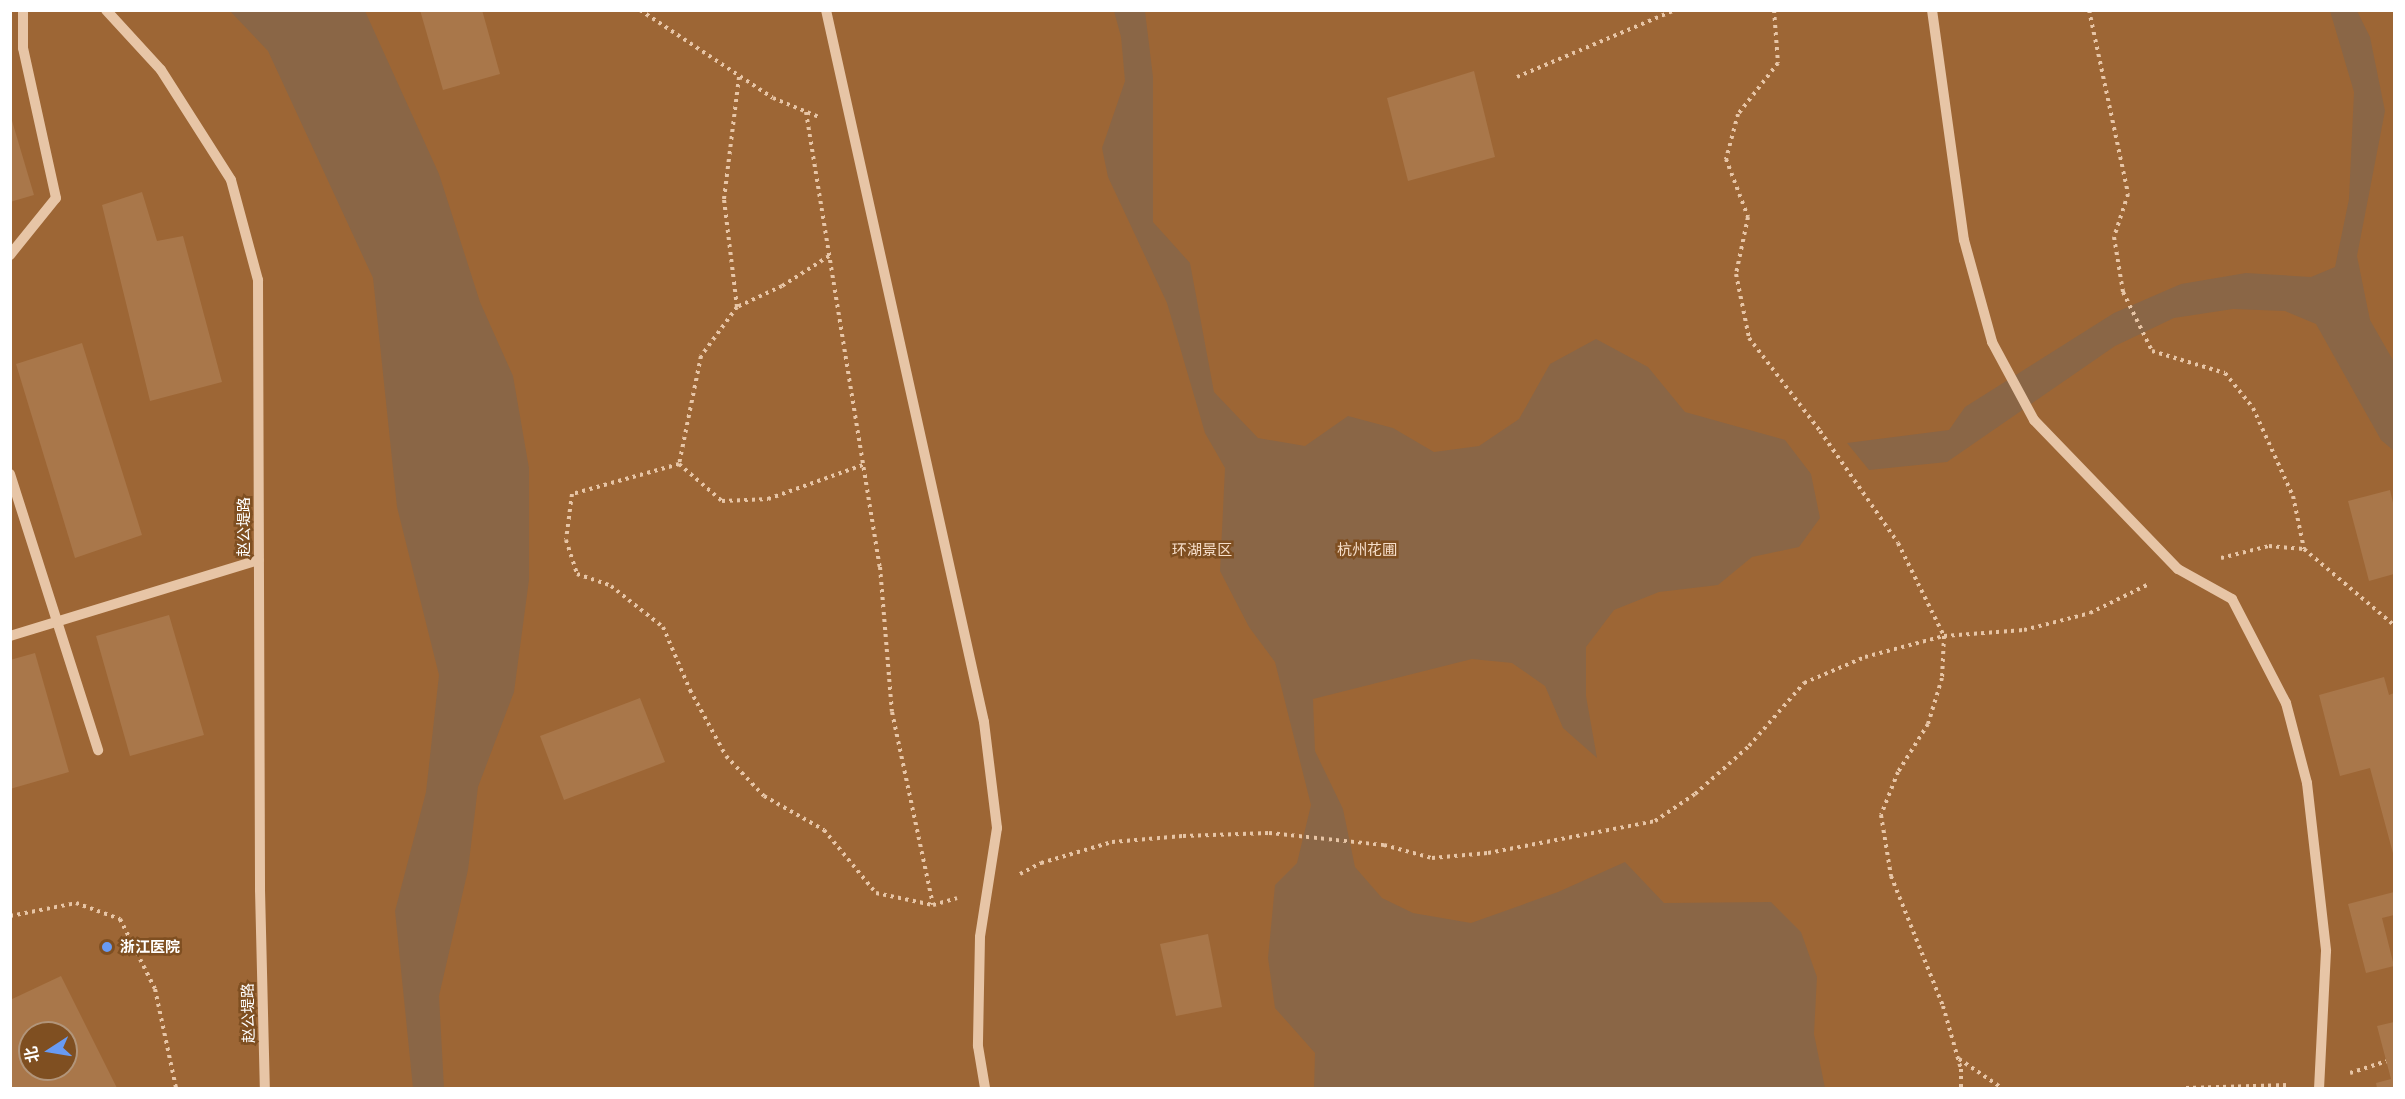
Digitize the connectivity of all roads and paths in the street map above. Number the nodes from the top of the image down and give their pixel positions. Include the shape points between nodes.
1 (23, 10) edge
2 (106, 10) edge
3 (640, 10) edge
4 (826, 10) edge
5 (1675, 10) edge
6 (1774, 10) edge
7 (1932, 10) edge
8 (2090, 10) edge
9 (739, 75) junction
10 (1517, 76) dead end
11 (806, 112) junction
12 (853, 132) junction
13 (10, 255) edge
14 (829, 256) junction
15 (738, 307) junction
16 (679, 464) junction
17 (863, 465) junction
18 (10, 474) edge
19 (2304, 549) junction
20 (259, 560) junction
21 (2178, 569) junction
22 (55, 622) junction
23 (2394, 625) edge
24 (10, 636) edge
25 (1944, 636) junction
26 (98, 750) dead end
27 (987, 890) junction
28 (933, 905) junction
29 (10, 916) edge
30 (1959, 1058) junction
31 (2320, 1086) edge
32 (176, 1089) edge
33 (265, 1089) edge
34 (985, 1089) edge
35 (1961, 1089) edge
36 (2002, 1089) edge
37 (2186, 1089) edge

1 - 13 street via 23,48 56,198
2 - 20 street, 赵公堤路 via 161,70 231,180 258,280
3 - 9 path
4 - 12 street
5 - 10 path
6 - 25 path via 1778,63 1738,114 1726,159 1748,217 1736,274 1749,338 1898,543
7 - 21 street via 1964,240 1992,342 2034,420
8 - 19 path via 2127,194 2114,237 2123,292 2152,351 2225,373 2253,408 2293,496
9 - 11 path via 773,98
9 - 15 path via 724,199
11 - 12 path
11 - 14 path
12 - 27 street via 984,722 997,828
14 - 15 path via 782,286
14 - 17 path
15 - 16 path via 701,356
16 - 17 path via 722,501 768,499
16 - 28 path via 572,494 566,540 577,574 611,586 663,627 690,690 726,756 764,796 824,830 876,893
17 - 28 path via 880,567 892,712
18 - 22 street
19 - 21 path via 2268,546
19 - 23 path
20 - 22 street
20 - 33 street, 赵公堤路
21 - 25 path via 2090,613 2024,630
21 - 31 street via 2232,599 2286,703 2307,783 2326,951
22 - 24 street
22 - 26 street
25 - 27 path via 1865,657 1804,683 1749,746 1695,794 1655,820 1488,853 1432,858 1384,845 1269,833 1112,842 1041,863
25 - 30 path via 1942,678 1928,724 1898,772 1881,815 1891,876 1943,1006
27 - 28 path
27 - 34 street via 980,937 978,1046
29 - 32 path via 76,903 120,919 155,989
30 - 35 path
30 - 36 path
31 - 37 path

